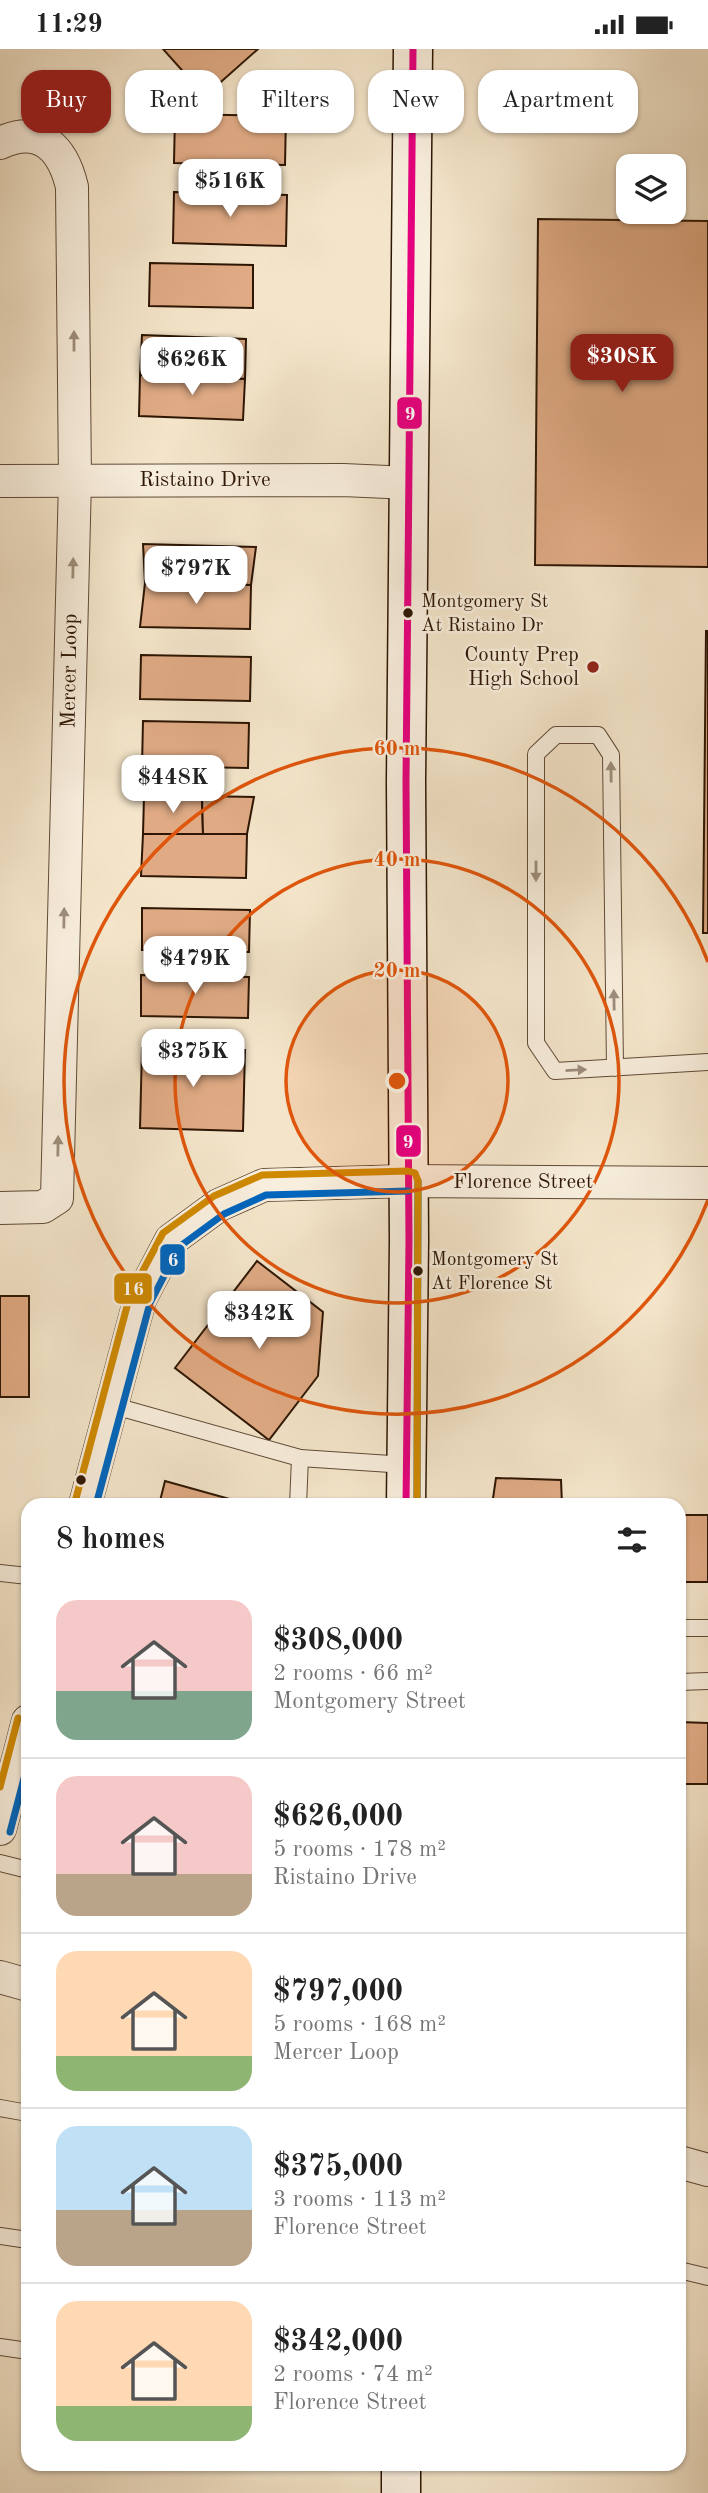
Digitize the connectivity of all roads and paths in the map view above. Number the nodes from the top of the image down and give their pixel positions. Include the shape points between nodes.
1 (414, 49) edge
2 (0, 143) edge
3 (75, 480) junction
4 (0, 481) edge
5 (410, 483) junction
6 (708, 1062) edge
7 (615, 1068) junction
8 (408, 1181) junction
9 (708, 1183) edge
10 (0, 1207) edge
11 (111, 1405) junction
12 (300, 1458) junction
13 (407, 1465) junction
14 (87, 1498) edge
15 (298, 1498) edge
16 (406, 1498) edge
17 (0, 1573) edge
18 (21, 1575) edge
19 (686, 1628) edge
20 (708, 1628) edge
21 (708, 1681) edge
22 (686, 1682) edge
23 (21, 1748) edge
24 (0, 1829) edge
25 (0, 1863) edge
26 (21, 1868) edge
27 (0, 1977) edge
28 (21, 1983) edge
29 (0, 2108) edge
30 (21, 2112) edge
31 (686, 2164) edge
32 (708, 2170) edge
33 (0, 2236) edge
34 (21, 2239) edge
35 (686, 2272) edge
36 (708, 2277) edge
37 (0, 2347) edge
38 (21, 2350) edge
39 (401, 2471) edge
40 (401, 2493) edge

1 - 5 main road
3 -> 2 street, Mercer Loop via 72,187 68,168 46,142 18,136
3 - 4 street, Ristaino Drive
3 - 5 street, Ristaino Drive
10 -> 3 street, Mercer Loop via 43,1207 57,1198
5 - 8 main road
6 - 7 lane
7 -> 7 lane via 611,755 598,736 556,736 536,754 536,1043 555,1071
8 - 9 street, Florence Street
8 - 11 street, Florence Street via 264,1185 219,1205 171,1240 140,1299
8 - 13 main road
11 - 12 lane
11 - 14 street, Florence Street
12 - 13 lane
12 - 15 lane
13 - 16 main road
17 - 18 lane
19 - 20 lane
21 - 22 lane
23 - 24 street
25 - 26 lane
27 - 28 street
29 - 30 lane
31 - 32 street
33 - 34 lane
35 - 36 lane
37 - 38 lane
39 - 40 main road

